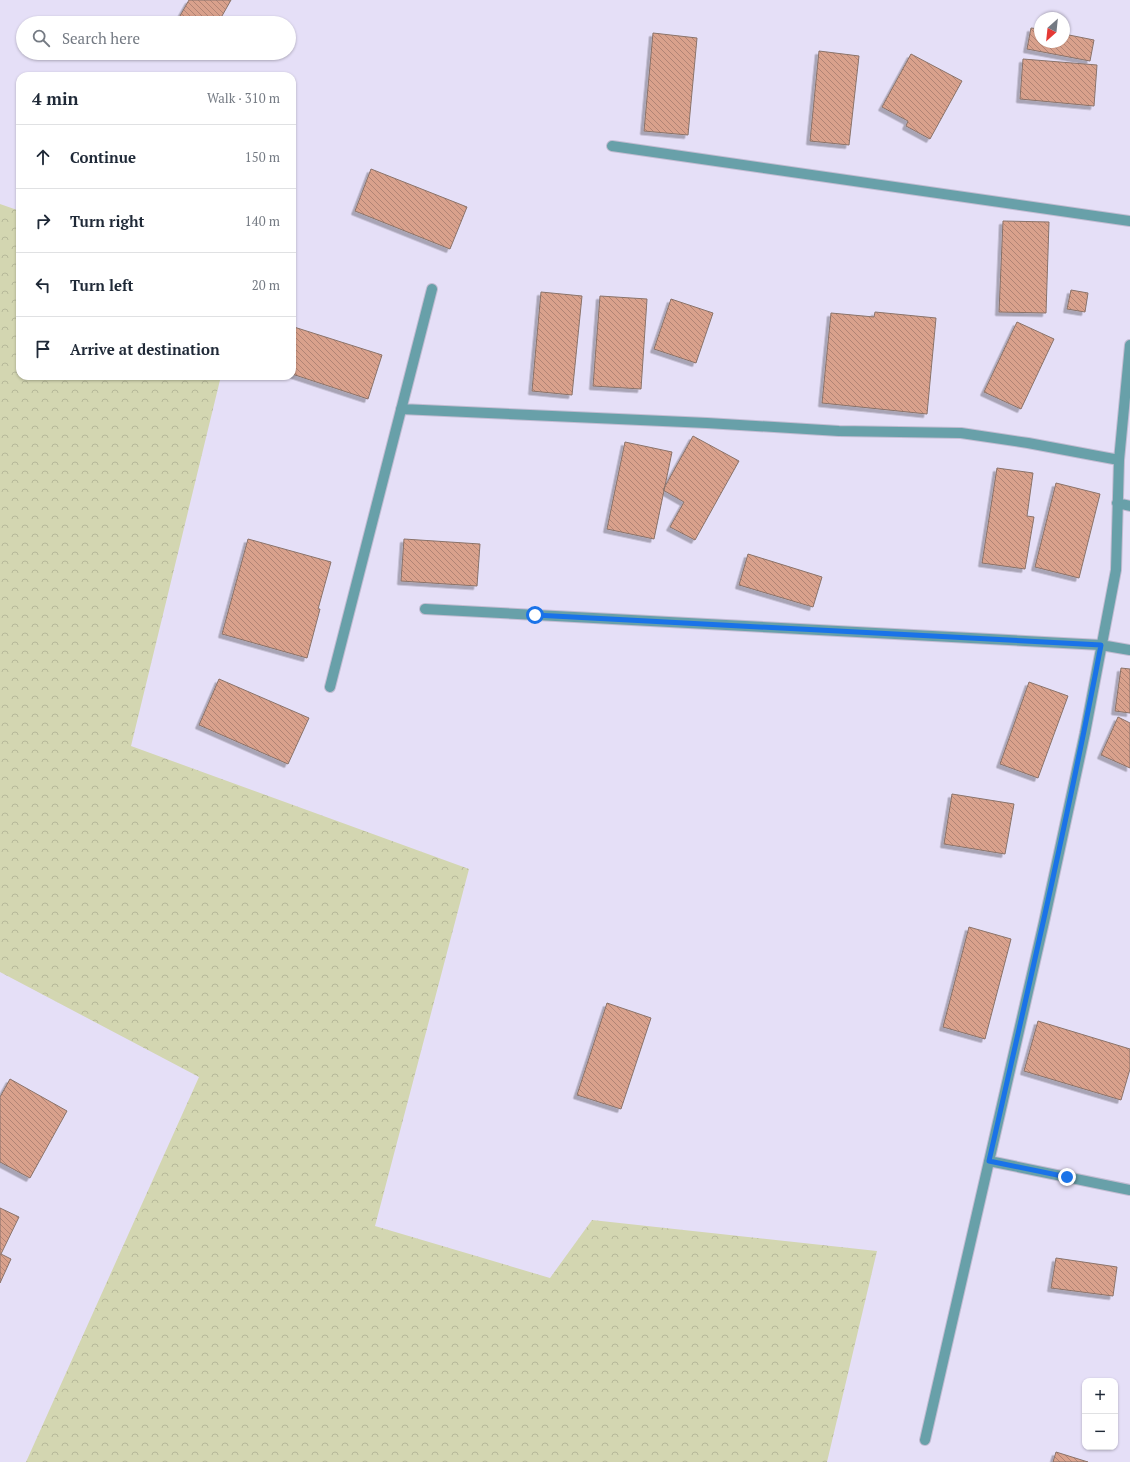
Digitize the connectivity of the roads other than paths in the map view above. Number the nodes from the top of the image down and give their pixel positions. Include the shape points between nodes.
1 (612, 146) dead end
2 (1130, 221) edge
3 (432, 289) dead end
4 (1130, 345) edge
5 (401, 410) junction
6 (1119, 460) junction
7 (1117, 503) junction
8 (1130, 506) edge
9 (425, 609) dead end
10 (1101, 645) junction
11 (1130, 650) edge
12 (330, 687) dead end
13 (989, 1161) junction
14 (1130, 1190) edge
15 (925, 1440) dead end

1 - 2 street
3 - 5 street
4 - 6 street
5 - 6 street via 961,433
5 - 12 street
6 - 7 street
7 - 8 street
7 - 10 street via 1116,570
9 - 10 street
10 - 11 street
10 - 13 street via 1085,733 1044,922
13 - 14 street
13 - 15 street

